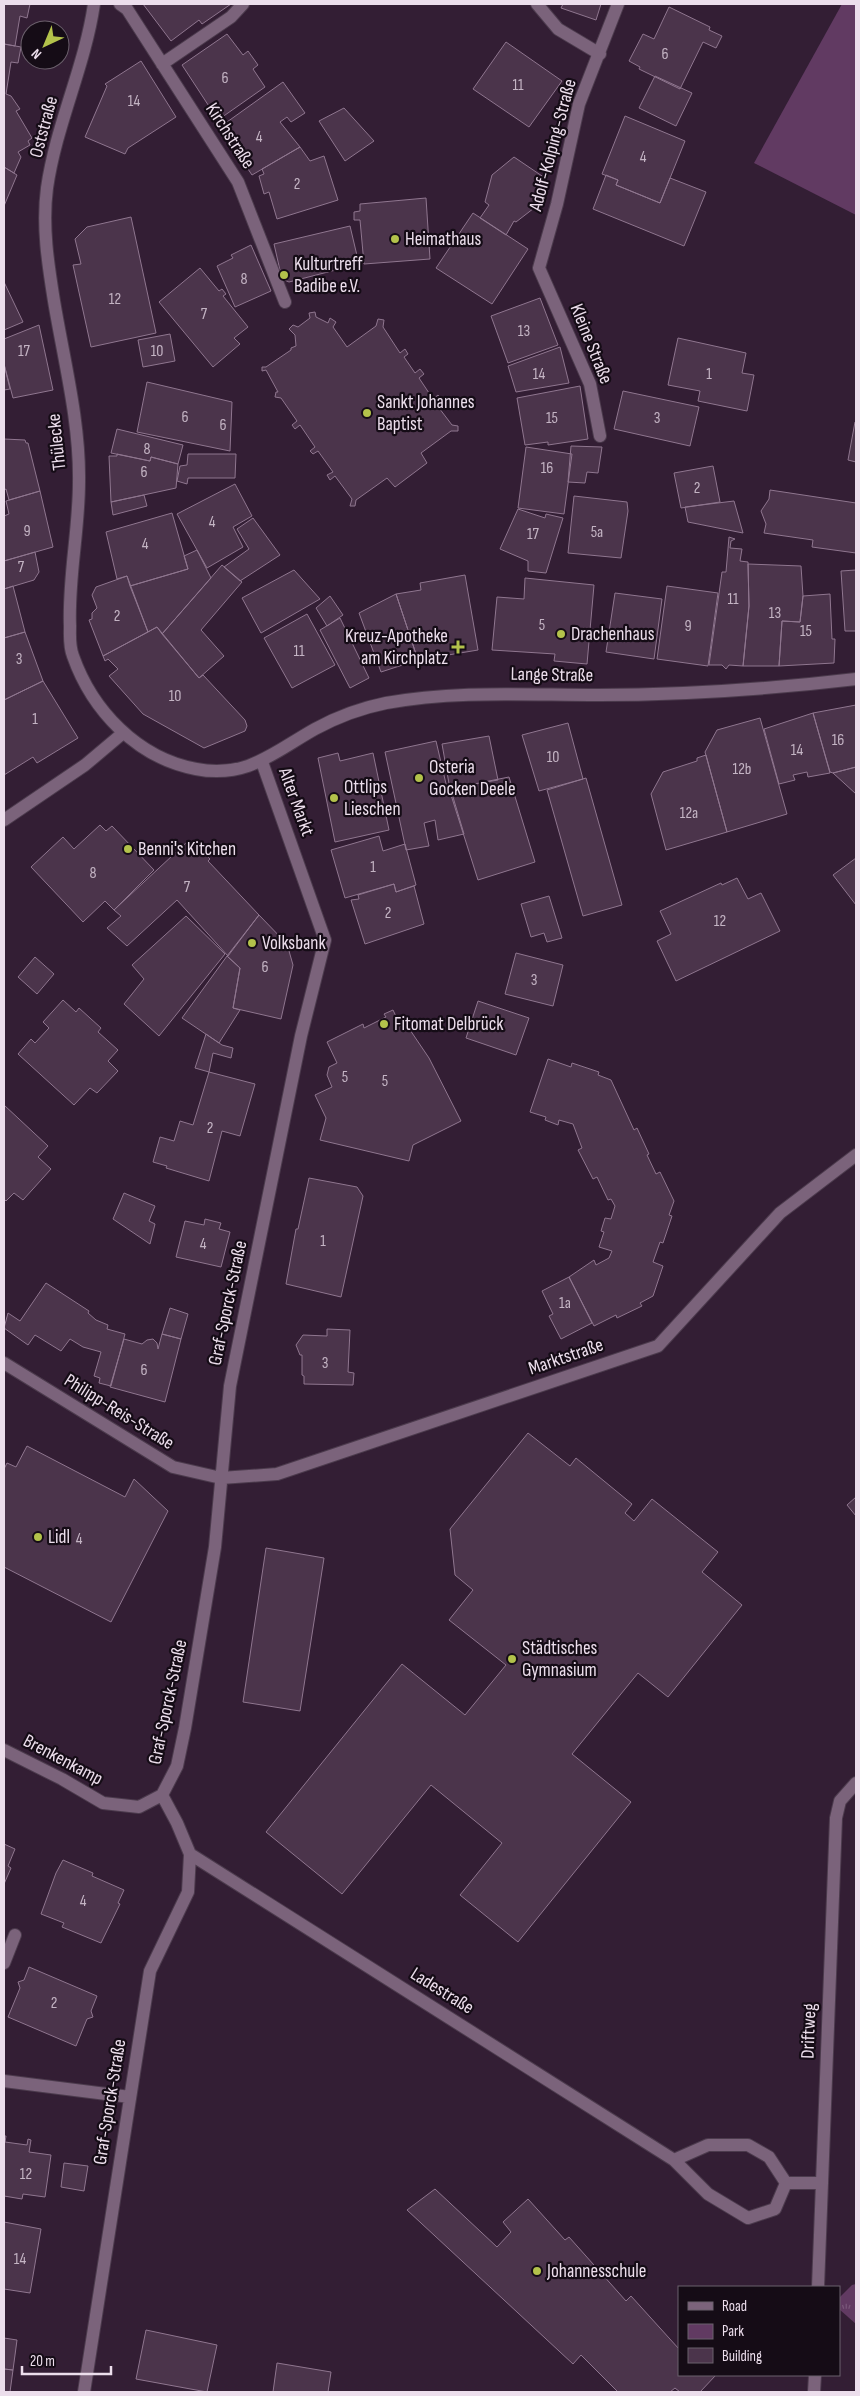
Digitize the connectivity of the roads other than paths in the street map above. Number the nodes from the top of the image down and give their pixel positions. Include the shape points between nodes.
1 (94, 4) edge
2 (120, 4) edge
3 (243, 4) edge
4 (536, 4) edge
5 (618, 4) edge
6 (600, 54) junction
7 (162, 64) junction
8 (46, 231) joint
9 (539, 268) joint
10 (285, 302) dead end
11 (600, 436) dead end
12 (70, 650) joint
13 (856, 679) edge
14 (123, 733) junction
15 (262, 762) junction
16 (4, 820) edge
17 (302, 1036) joint
18 (856, 1155) edge
19 (4, 1362) edge
20 (221, 1478) junction
21 (4, 1750) edge
22 (856, 1783) edge
23 (162, 1795) junction
24 (190, 1854) junction
25 (15, 1935) dead end
26 (4, 1963) edge
27 (4, 2081) edge
28 (130, 2097) junction
29 (674, 2160) junction
30 (786, 2183) junction
31 (821, 2183) junction
32 (818, 2286) edge
33 (815, 2376) edge
34 (84, 2392) edge
35 (814, 2392) edge

1 - 8 street, Oststraße via 90,31 47,189
2 - 7 street, Kirchstraße
3 - 7 street via 231,17
4 - 6 street via 558,30
5 - 6 street, Adolf-Kolping-Straße
6 - 9 street, Adolf-Kolping-Straße via 579,104 558,204
7 - 10 street, Kirchstraße via 238,182
8 - 12 street, Thülecke via 47,257 75,423 79,480 68,591
9 - 11 street, Kleine Straße via 590,384
12 - 14 street, Alter Markt via 82,680 98,705
13 - 15 street, Lange Straße via 741,690 597,695 493,694 393,702 342,715
14 - 15 street, Alter Markt via 166,758 198,770 232,771
14 - 16 street via 85,766
15 - 17 street, Alter Markt via 325,940
17 - 20 street, Graf-Sporck-Straße via 230,1386
18 - 20 street, Marktstraße via 780,1213 658,1346 278,1474
19 - 20 street, Philipp-Reis-Straße via 173,1467
20 - 23 street, Graf-Sporck-Straße via 215,1547 185,1728 177,1766
21 - 23 street, Brenkenkamp via 103,1804 139,1807
22 - 31 street, Driftweg via 840,1800 836,1818
23 - 24 street, Graf-Sporck-Straße
24 - 28 street, Graf-Sporck-Straße via 188,1892 150,1971
24 - 29 street, Ladestraße
25 - 26 street
27 - 28 street
28 - 34 street, Graf-Sporck-Straße
29 - 30 street via 708,2146 748,2145 769,2157
29 - 30 street, Ladestraße via 708,2194 748,2218 775,2209
30 - 31 street
31 - 32 street, Driftweg
33 - 35 street

